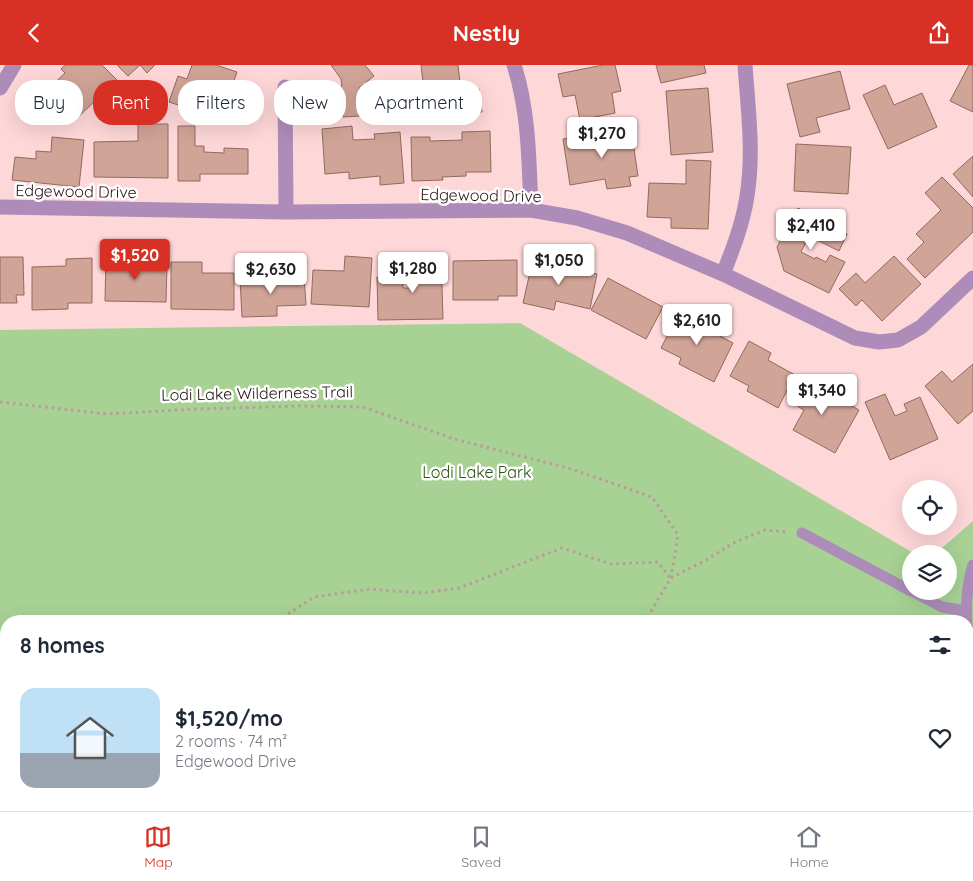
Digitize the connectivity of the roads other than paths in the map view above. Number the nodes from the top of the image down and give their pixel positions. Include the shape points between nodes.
1 (14, 65) edge
2 (514, 65) edge
3 (745, 65) edge
4 (0, 89) edge
5 (285, 125) edge
6 (0, 207) edge
7 (531, 210) junction
8 (286, 212) junction
9 (724, 274) junction
10 (973, 278) edge
11 (802, 533) road end
12 (973, 565) edge
13 (902, 586) edge
14 (929, 600) edge
15 (967, 611) junction
16 (967, 615) edge

1 - 4 street
2 - 7 street via 520,82 528,145
3 - 9 street via 751,145 747,197
5 - 8 street
6 - 8 street, Edgewood Drive
7 - 8 street, Edgewood Drive
7 - 9 street, Edgewood Drive via 577,218 627,233
9 - 10 street, Edgewood Drive via 855,338 879,342 898,340 921,327
11 - 13 lane
12 - 15 lane via 967,589
14 - 15 lane via 942,607
15 - 16 lane

